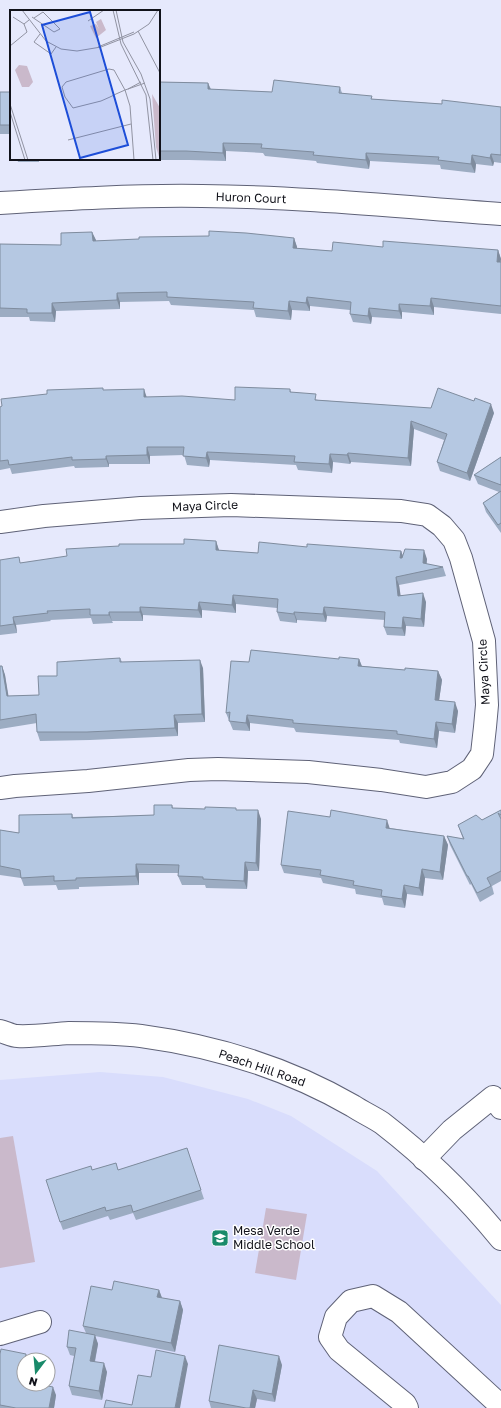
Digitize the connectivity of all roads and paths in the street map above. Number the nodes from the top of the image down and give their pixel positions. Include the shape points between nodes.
1 (0, 203) edge
2 (501, 214) edge
3 (0, 522) edge
4 (0, 788) edge
5 (5, 1037) edge
6 (498, 1099) edge
7 (424, 1159) junction
8 (501, 1239) edge
9 (40, 1322) dead end
10 (0, 1334) edge
11 (496, 1406) edge
12 (407, 1408) edge

1 - 2 street, Huron Court via 137,196 204,196 273,198
3 - 4 street, Maya Circle via 140,508 231,505 401,511 427,515 442,526 454,540 461,558 484,641 487,705 482,754 472,769 452,782 426,787 308,772 218,769
5 - 7 street, Peach Hill Road via 99,1033 141,1036 184,1043 237,1057 287,1074 331,1093 381,1122
6 - 7 street via 452,1130
7 - 8 street, Peach Hill Road via 448,1180
9 - 10 street
11 - 12 street via 399,1312 373,1296 351,1301 336,1317 330,1337 339,1350

